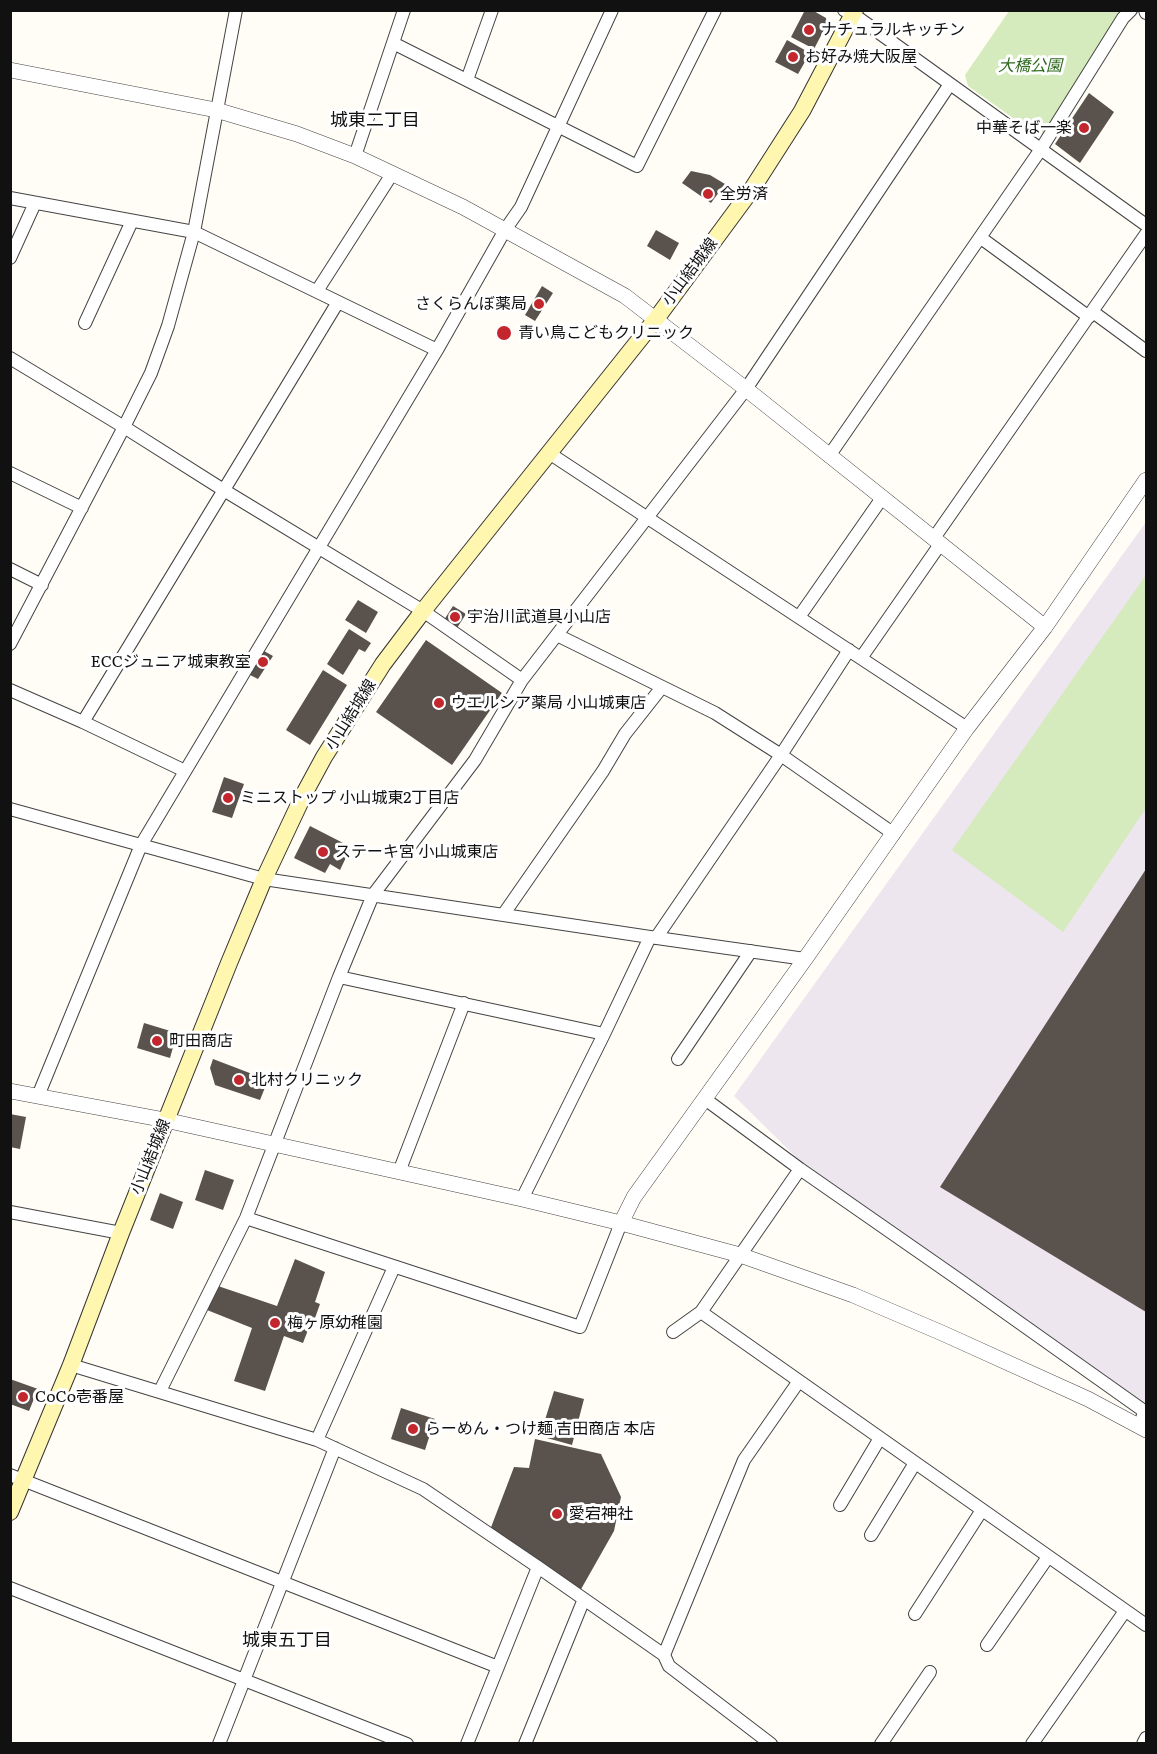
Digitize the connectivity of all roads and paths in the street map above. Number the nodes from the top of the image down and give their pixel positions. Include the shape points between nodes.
1 (236, 10) edge
2 (404, 10) edge
3 (492, 10) edge
4 (612, 10) edge
5 (715, 10) edge
6 (1131, 10) edge
7 (850, 12) edge
8 (393, 43) junction
9 (10, 70) edge
10 (467, 80) junction
11 (951, 84) junction
12 (216, 110) junction
13 (558, 127) junction
14 (1041, 149) junction
15 (355, 156) junction
16 (392, 174) junction
17 (10, 198) edge
18 (35, 203) junction
19 (132, 221) junction
20 (1146, 225) edge
21 (505, 231) junction
22 (194, 232) junction
23 (1146, 234) edge
24 (981, 238) junction
25 (10, 258) edge
26 (317, 291) junction
27 (338, 302) junction
28 (1091, 315) junction
29 (656, 319) junction
30 (85, 323) dead end
31 (437, 350) junction
32 (1146, 351) edge
33 (10, 358) edge
34 (746, 388) junction
35 (124, 427) junction
36 (549, 453) junction
37 (829, 456) junction
38 (10, 473) edge
39 (1146, 484) edge
40 (222, 489) junction
41 (882, 498) junction
42 (82, 508) junction
43 (647, 516) junction
44 (937, 541) junction
45 (319, 548) junction
46 (10, 569) edge
47 (42, 585) junction
48 (423, 611) junction
49 (800, 617) junction
50 (1045, 627) junction
51 (557, 635) junction
52 (10, 644) edge
53 (849, 650) junction
54 (861, 657) junction
55 (522, 680) junction
56 (662, 687) junction
57 (10, 690) edge
58 (83, 722) junction
59 (967, 728) junction
60 (781, 755) junction
61 (186, 771) junction
62 (10, 809) edge
63 (894, 834) junction
64 (141, 845) junction
65 (264, 879) junction
66 (373, 895) junction
67 (503, 915) junction
68 (653, 938) junction
69 (751, 951) junction
70 (805, 959) junction
71 (339, 977) junction
72 (464, 1003) junction
73 (604, 1034) junction
74 (678, 1059) dead end
75 (10, 1091) edge
76 (38, 1096) junction
77 (705, 1099) junction
78 (165, 1120) junction
79 (274, 1144) junction
80 (801, 1169) junction
81 (399, 1172) junction
82 (522, 1199) junction
83 (10, 1212) edge
84 (246, 1218) junction
85 (621, 1223) junction
86 (121, 1233) junction
87 (740, 1255) junction
88 (394, 1266) junction
89 (701, 1312) junction
90 (673, 1332) dead end
91 (71, 1365) junction
92 (799, 1381) junction
93 (160, 1391) junction
94 (1143, 1428) edge
95 (880, 1438) junction
96 (317, 1440) junction
97 (335, 1448) junction
98 (915, 1463) junction
99 (17, 1477) edge
100 (840, 1505) dead end
101 (982, 1510) junction
102 (10, 1512) edge
103 (871, 1535) dead end
104 (1048, 1557) junction
105 (538, 1567) junction
106 (283, 1582) junction
107 (10, 1588) edge
108 (584, 1599) junction
109 (1125, 1611) junction
110 (915, 1614) dead end
111 (1146, 1625) edge
112 (987, 1645) dead end
113 (664, 1655) junction
114 (498, 1667) junction
115 (930, 1672) dead end
116 (245, 1681) junction
117 (1146, 1738) edge
118 (219, 1743) edge
119 (407, 1743) edge
120 (467, 1743) edge
121 (525, 1743) edge
122 (771, 1743) edge
123 (881, 1743) edge
124 (1032, 1743) edge
125 (1143, 1743) edge

1 - 12 street
2 - 8 street
3 - 10 street
4 - 13 street
5 - 13 street via 638,166
6 - 14 street
7 - 11 street
7 - 29 main road, 小山結城線 via 802,111 752,189
8 - 10 street
8 - 15 street
9 - 12 street
10 - 13 street
11 - 14 street
11 - 34 street
12 - 15 street
12 - 22 street
13 - 21 street via 521,207
14 - 20 street
14 - 24 street
15 - 16 street
16 - 21 street
16 - 26 street
17 - 18 street
18 - 19 street
18 - 25 street
19 - 22 street
19 - 30 street
21 - 29 street via 625,296
21 - 31 street
22 - 26 street
22 - 35 street via 168,326 151,373
23 - 28 street
24 - 28 street
24 - 37 street
26 - 27 street
27 - 31 street
27 - 40 street
28 - 32 street
28 - 44 street
29 - 34 street
29 - 36 main road, 小山結城線
31 - 45 street
33 - 35 street
34 - 37 street
34 - 43 street
35 - 40 street
35 - 42 street
36 - 43 street
36 - 48 main road, 小山結城線
37 - 41 street
38 - 42 street
39 - 50 street
40 - 45 street
40 - 58 street
41 - 44 street
41 - 49 street
42 - 47 street
43 - 49 street
43 - 51 street
44 - 50 street
44 - 54 street
45 - 48 street
45 - 61 street
46 - 47 street
47 - 52 street
48 - 55 street
48 - 65 main road, 小山結城線 via 383,664 324,757
49 - 53 street
50 - 59 street
51 - 55 street
51 - 56 street
53 - 54 street
53 - 60 street
54 - 59 street
55 - 66 street via 476,760
56 - 60 street via 715,712
56 - 67 street via 625,734
57 - 58 street
58 - 61 street
59 - 63 street
60 - 63 street
60 - 68 street
61 - 64 street
62 - 64 street
63 - 70 street
64 - 65 street
64 - 76 street
65 - 66 street
65 - 78 main road, 小山結城線
66 - 67 street
66 - 71 street
67 - 68 street
68 - 69 street
68 - 73 street
69 - 70 street
69 - 74 street
70 - 77 street
71 - 72 street
71 - 79 street
72 - 73 street
72 - 81 street
73 - 82 street
75 - 76 street
76 - 78 street
77 - 80 street
77 - 85 street via 634,1197
78 - 79 street
78 - 86 main road, 小山結城線
79 - 81 street
79 - 84 street
80 - 87 street
80 - 94 street via 1144,1411
81 - 82 street
82 - 85 street
83 - 86 street
84 - 88 street
84 - 93 street
85 - 87 street
85 - 88 street via 580,1327
86 - 91 main road, 小山結城線
87 - 89 street
87 - 94 street via 942,1333
88 - 96 street
89 - 90 street
89 - 92 street
91 - 93 street
91 - 99 main road, 小山結城線
92 - 95 street
92 - 113 street via 744,1460
93 - 96 street
95 - 98 street
95 - 100 street
96 - 97 street
97 - 105 street via 423,1489
97 - 106 street
98 - 101 street
98 - 103 street
99 - 102 main road, 小山結城線
99 - 106 street
101 - 104 street
101 - 110 street
104 - 109 street
104 - 112 street
105 - 108 street
105 - 114 street
106 - 114 street
106 - 116 street
107 - 116 street
108 - 113 street
108 - 121 street
109 - 111 street
109 - 124 street
113 - 122 street via 669,1666
114 - 120 street
115 - 123 street
116 - 118 street
116 - 119 street
117 - 125 street

